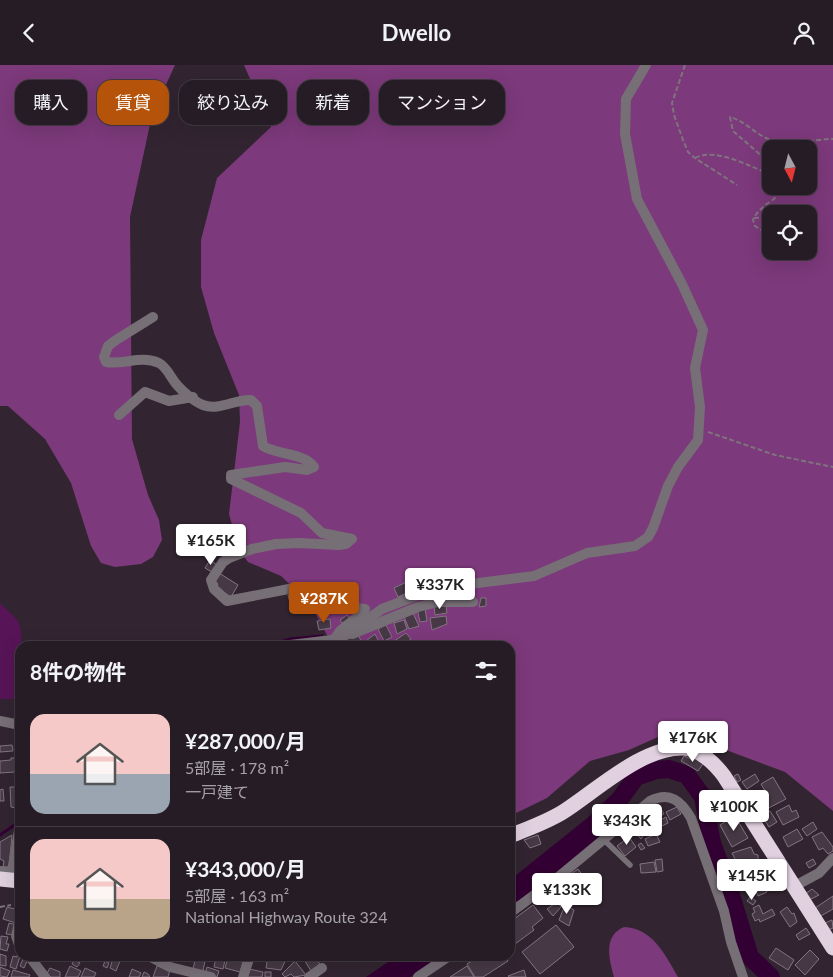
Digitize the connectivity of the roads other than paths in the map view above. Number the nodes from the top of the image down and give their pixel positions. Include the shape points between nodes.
1 (646, 65) edge
2 (153, 317) dead end
3 (192, 397) junction
4 (119, 415) dead end
5 (472, 603) dead end
6 (346, 636) junction
7 (333, 641) joint
8 (0, 721) edge
9 (15, 724) dead end
10 (515, 834) edge
11 (604, 840) junction
12 (15, 854) edge
13 (833, 858) edge
14 (630, 865) dead end
15 (0, 871) edge
16 (0, 879) edge
17 (15, 880) edge
18 (793, 887) junction
19 (515, 909) edge
20 (833, 948) edge
21 (33, 961) edge
22 (159, 961) edge
23 (248, 961) edge
24 (442, 961) edge
25 (322, 968) dead end
26 (45, 977) edge
27 (211, 977) edge
28 (243, 977) edge
29 (309, 977) edge
30 (418, 977) edge
31 (743, 977) edge

1 - 6 street via 626,99 628,148 637,199 703,331 695,368 700,407 698,439 668,485 654,528 648,537 634,546 587,553 534,576 421,594 382,609
2 - 3 street via 108,346 104,357 106,362 145,359 158,363 166,367 179,387
3 - 4 street via 169,401 145,392
3 - 7 street via 202,405 216,407 252,400 257,406 263,446 314,467 307,470 285,467 232,475 231,479 301,513 322,533 352,539 339,545 287,543 252,549 223,561 211,585 226,601 308,587 345,607 365,609
5 - 6 street via 438,602 418,607
6 - 7 street
8 - 9 street
10 - 18 highway via 565,811 648,757 685,748 711,761 724,776
11 - 14 lane
11 - 19 street
11 - 31 street via 650,801 658,797 677,799 694,826
12 - 15 street via 12,872
13 - 18 street via 820,873
16 - 17 highway
18 - 20 highway
21 - 26 street
22 - 27 street via 170,967
23 - 28 street
24 - 30 street
25 - 29 street

